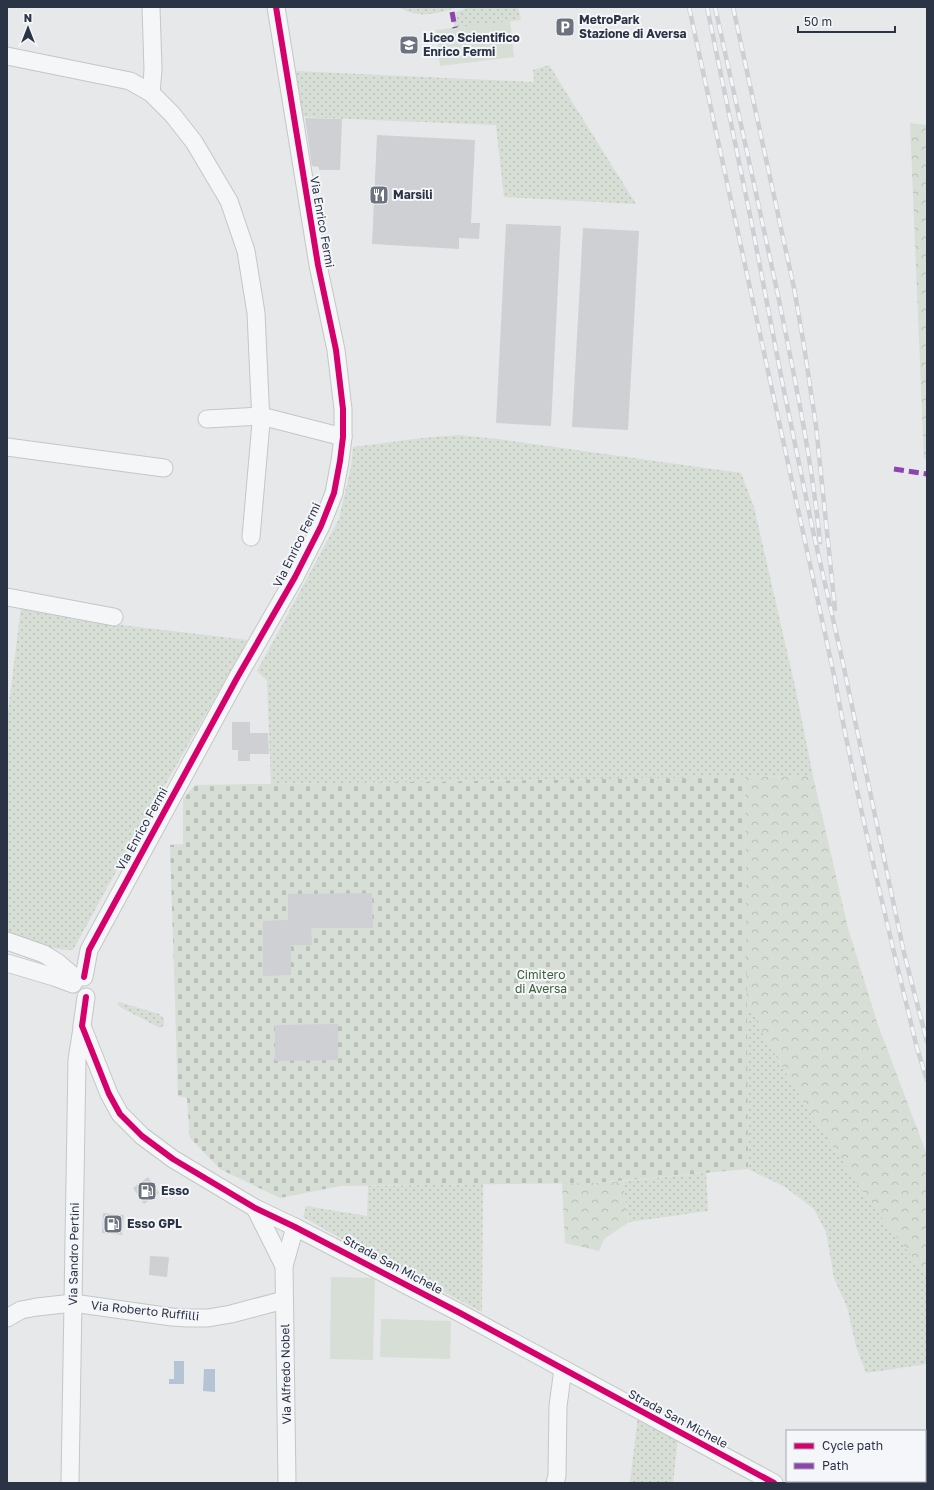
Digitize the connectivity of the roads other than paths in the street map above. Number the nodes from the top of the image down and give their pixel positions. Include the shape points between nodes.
1 (151, 7) edge
2 (276, 7) edge
3 (7, 56) edge
4 (151, 93) junction
5 (261, 416) junction
6 (207, 418) dead end
7 (343, 437) junction
8 (7, 447) edge
9 (164, 468) dead end
10 (251, 536) dead end
11 (7, 597) edge
12 (114, 616) dead end
13 (7, 941) edge
14 (7, 963) edge
15 (78, 980) junction
16 (82, 1026) junction
17 (255, 1208) junction
18 (295, 1227) junction
19 (284, 1266) junction
20 (284, 1300) junction
21 (72, 1304) junction
22 (7, 1318) edge
23 (563, 1369) junction
24 (70, 1483) edge
25 (287, 1483) edge
26 (555, 1483) edge
27 (774, 1483) edge

1 - 4 street
2 - 7 street, Via Enrico Fermi via 318,264 336,350 343,410
3 - 4 street via 130,81
4 - 5 street via 194,142 229,201 246,251 256,313
5 - 6 street
5 - 7 street
5 - 10 street
7 - 15 street, Via Enrico Fermi via 334,493 322,526 89,950
8 - 9 street
11 - 12 street
13 - 15 street via 44,954
14 - 15 street via 54,977
15 - 16 street, Strada San Michele via 75,993 86,997
16 - 17 street, Strada San Michele via 109,1094 120,1114 142,1136 173,1159
16 - 21 street, Via Sandro Pertini via 77,1060
17 - 18 street, Strada San Michele
17 - 19 street, Via Alfredo Nobel
18 - 19 street, Via Alfredo Nobel
18 - 23 street, Strada San Michele
19 - 20 street, Via Alfredo Nobel
20 - 21 street, Via Roberto Ruffilli via 231,1314 188,1318
20 - 25 street, Via Alfredo Nobel
21 - 22 street, Via Roberto Ruffilli via 21,1310
21 - 24 street, Via Sandro Pertini
23 - 26 street via 558,1406
23 - 27 street, Strada San Michele

